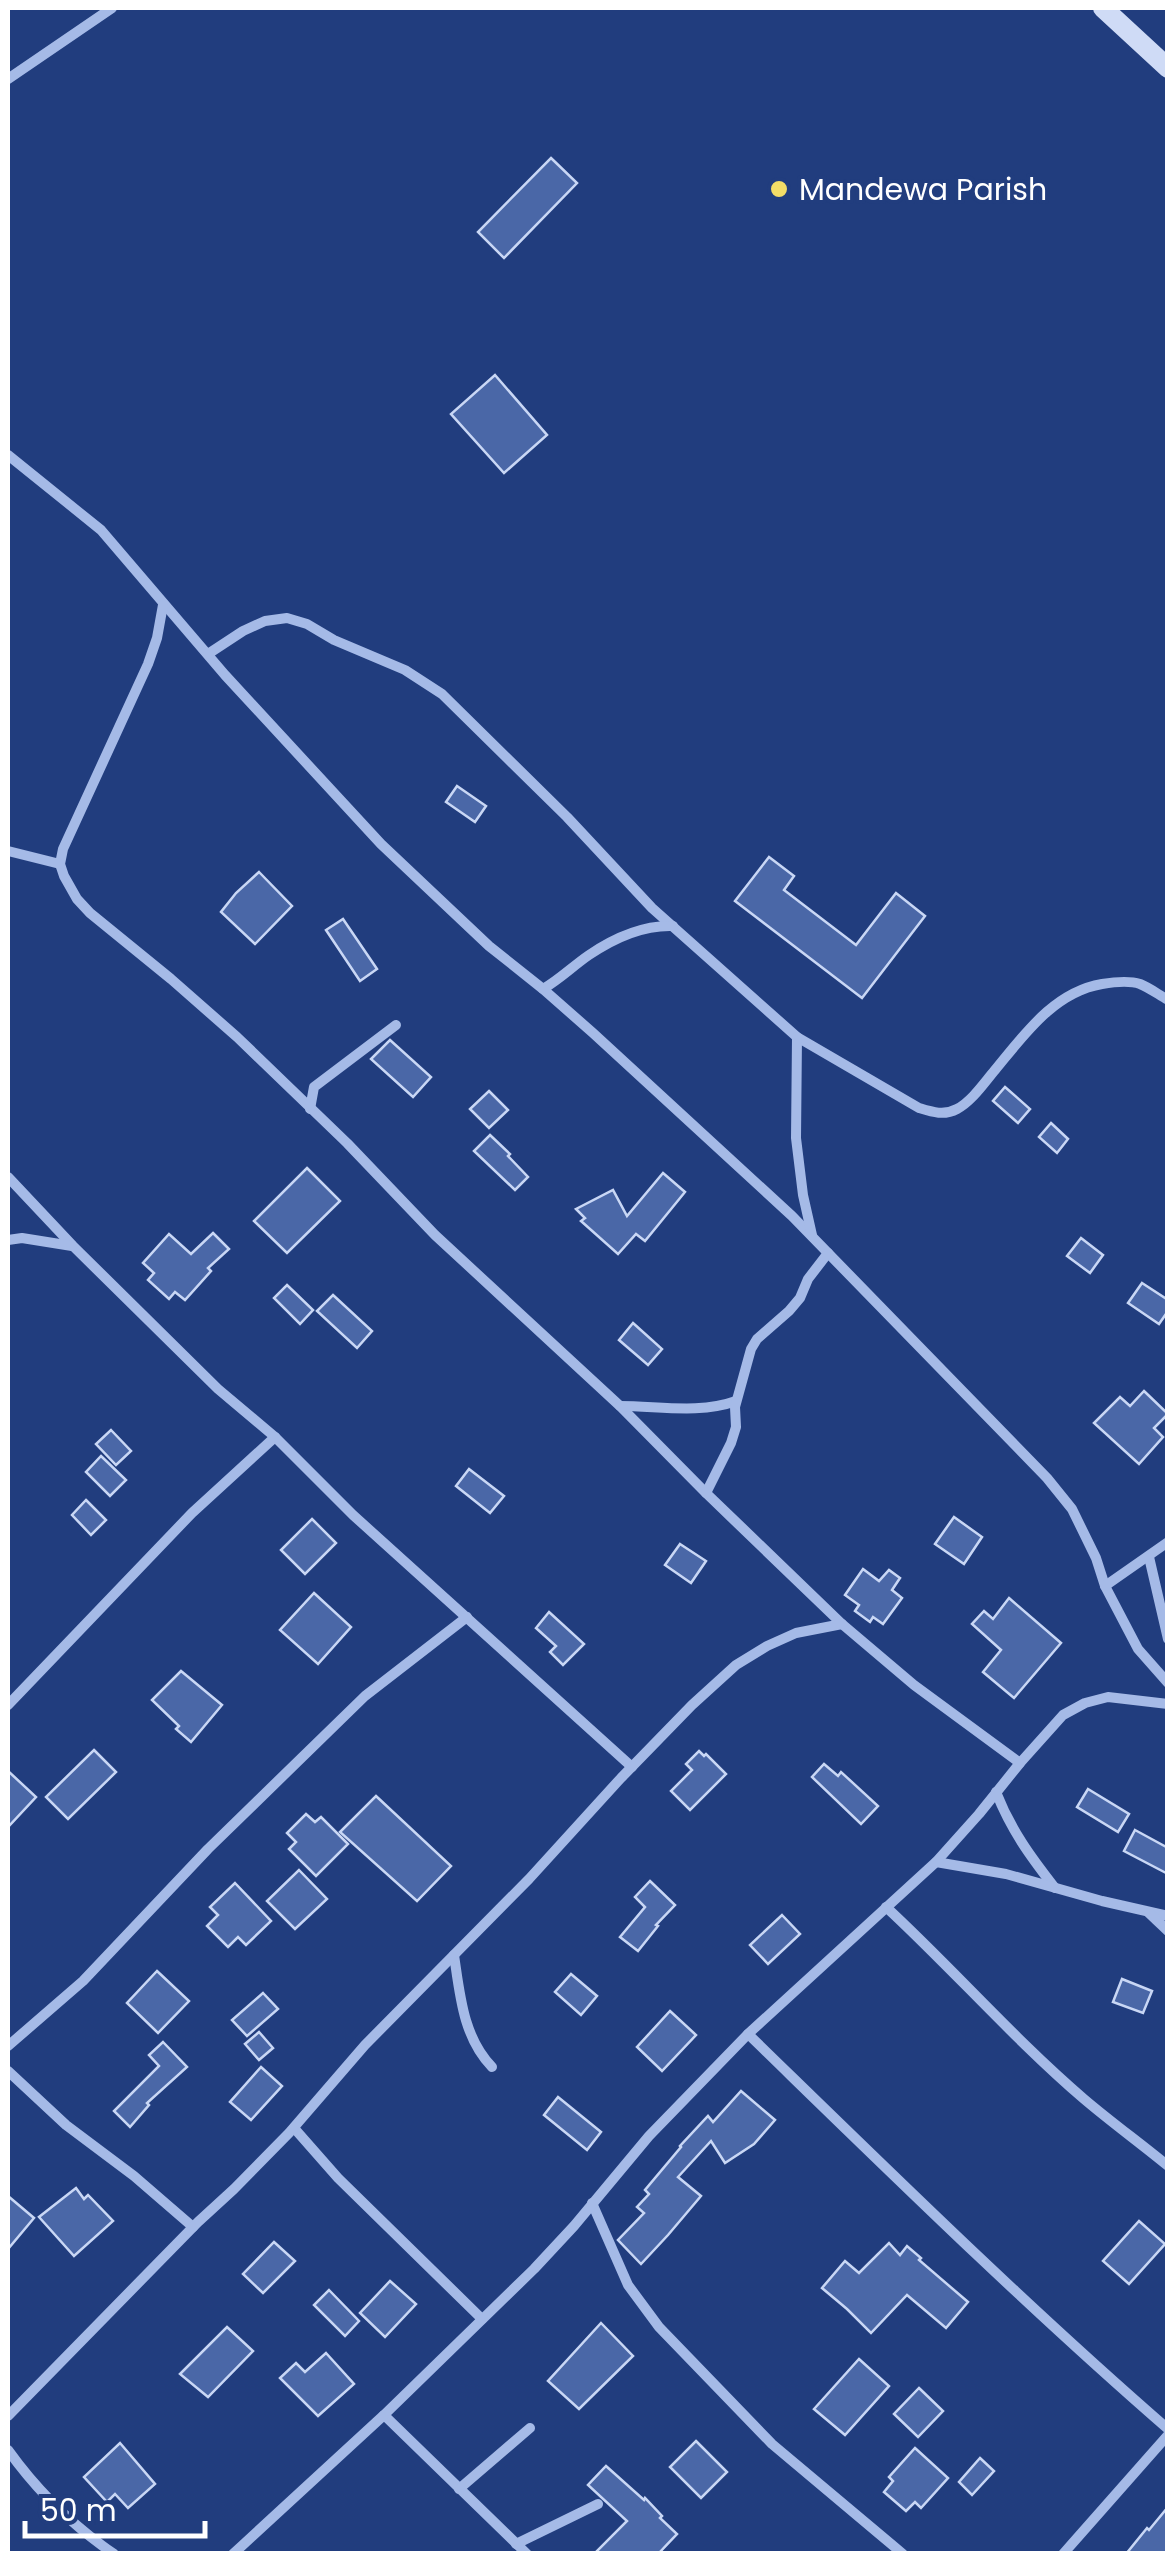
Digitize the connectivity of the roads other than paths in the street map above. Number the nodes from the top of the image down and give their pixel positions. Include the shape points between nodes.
1 (112, 8) edge
2 (1103, 8) edge
3 (1168, 68) edge
4 (8, 78) edge
5 (8, 455) edge
6 (163, 605) junction
7 (208, 654) junction
8 (8, 851) edge
9 (60, 864) junction
10 (674, 926) junction
11 (543, 989) junction
12 (1168, 1000) edge
13 (396, 1025) dead end
14 (797, 1037) junction
15 (310, 1109) junction
16 (8, 1177) edge
17 (812, 1237) junction
18 (8, 1240) edge
19 (73, 1246) junction
20 (828, 1252) junction
21 (736, 1401) junction
22 (620, 1406) junction
23 (275, 1437) junction
24 (706, 1493) junction
25 (1168, 1542) edge
26 (1148, 1557) junction
27 (1105, 1586) junction
28 (467, 1618) junction
29 (842, 1624) junction
30 (1168, 1638) edge
31 (1168, 1683) edge
32 (8, 1704) edge
33 (1168, 1704) edge
34 (1020, 1763) junction
35 (632, 1767) junction
36 (996, 1792) junction
37 (936, 1862) junction
38 (1056, 1888) junction
39 (886, 1907) junction
40 (1148, 1912) junction
41 (1168, 1916) edge
42 (1168, 1932) edge
43 (454, 1955) junction
44 (748, 2034) junction
45 (8, 2046) edge
46 (492, 2067) dead end
47 (8, 2071) edge
48 (294, 2128) junction
49 (1168, 2166) edge
50 (592, 2203) junction
51 (193, 2227) junction
52 (482, 2319) junction
53 (9, 2411) edge
54 (384, 2416) junction
55 (530, 2428) dead end
56 (1168, 2432) edge
57 (8, 2450) edge
58 (460, 2489) junction
59 (598, 2504) dead end
60 (516, 2544) junction
61 (114, 2554) edge
62 (232, 2554) edge
63 (526, 2554) edge
64 (903, 2554) edge
65 (1063, 2554) edge

1 - 4 street
2 - 3 main road
5 - 6 street via 101,530
6 - 7 street
6 - 9 street via 148,664
7 - 10 street via 265,620 287,618 404,670 442,694
7 - 11 street via 381,844
8 - 9 street
9 - 15 street via 90,913 237,1037
10 - 11 street via 652,926 610,942
10 - 14 street
11 - 17 street
12 - 14 street via 1131,982 1069,994 974,1094 945,1113 919,1108
13 - 15 street via 314,1087
14 - 17 street via 796,1138
15 - 22 street
16 - 19 street
17 - 20 street
18 - 19 street
19 - 23 street
20 - 21 street via 800,1298 751,1349
20 - 27 street via 1047,1478 1072,1509
21 - 22 street via 702,1408
21 - 24 street via 731,1444
22 - 24 street
23 - 28 street
23 - 32 street
24 - 29 street
25 - 26 street
26 - 27 street
26 - 30 street
27 - 31 street via 1138,1648
28 - 35 street
28 - 45 street via 365,1696 83,1981
29 - 34 street
29 - 35 street via 796,1633 736,1666
33 - 34 street via 1108,1697 1085,1703 1064,1715
34 - 36 street
35 - 43 street
36 - 37 street
36 - 38 street via 1009,1825
37 - 38 street
37 - 39 street
38 - 40 street
39 - 44 street
39 - 49 street via 1083,2098
40 - 41 street
40 - 42 street
43 - 46 street via 471,2036
43 - 48 street
44 - 50 street
44 - 56 street
47 - 51 street
48 - 51 street
48 - 52 street
50 - 52 street
50 - 64 street via 628,2285 659,2327 772,2444
51 - 53 street
52 - 54 street
54 - 58 street
54 - 62 street
55 - 58 street
56 - 65 street
57 - 61 street via 48,2498
58 - 60 street
59 - 60 street
60 - 63 street

